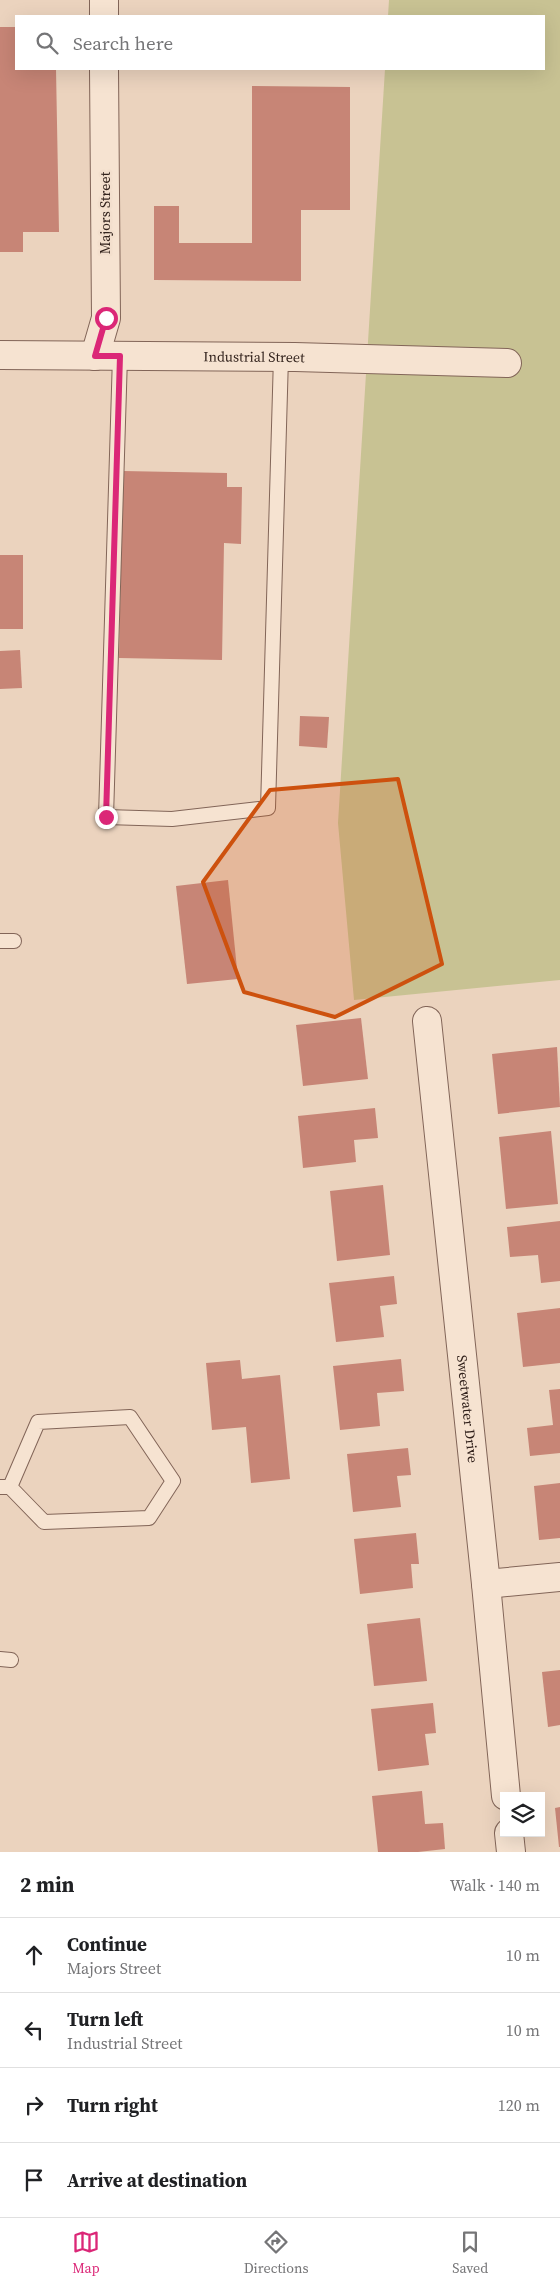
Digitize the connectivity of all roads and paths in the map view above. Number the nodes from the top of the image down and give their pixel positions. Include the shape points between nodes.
1 (104, 0) edge
2 (104, 15) edge
3 (104, 70) edge
4 (0, 355) edge
5 (107, 356) junction
6 (281, 357) junction
7 (507, 363) dead end
8 (428, 1021) dead end
9 (5, 1487) edge
10 (560, 1577) edge
11 (486, 1584) junction
12 (506, 1792) edge
13 (509, 1837) edge
14 (511, 1852) edge

1 - 2 street
3 - 5 street, Majors Street
4 - 5 street, Industrial Street
5 - 6 street, Industrial Street
5 - 6 lane via 106,817 172,819 268,808
6 - 7 street, Industrial Street
8 - 11 street, Sweetwater Drive
9 - 9 lane via 44,1522 140,1519 149,1518 173,1481 130,1417 38,1422
10 - 11 street
11 - 12 street, Sweetwater Drive
13 - 14 street

